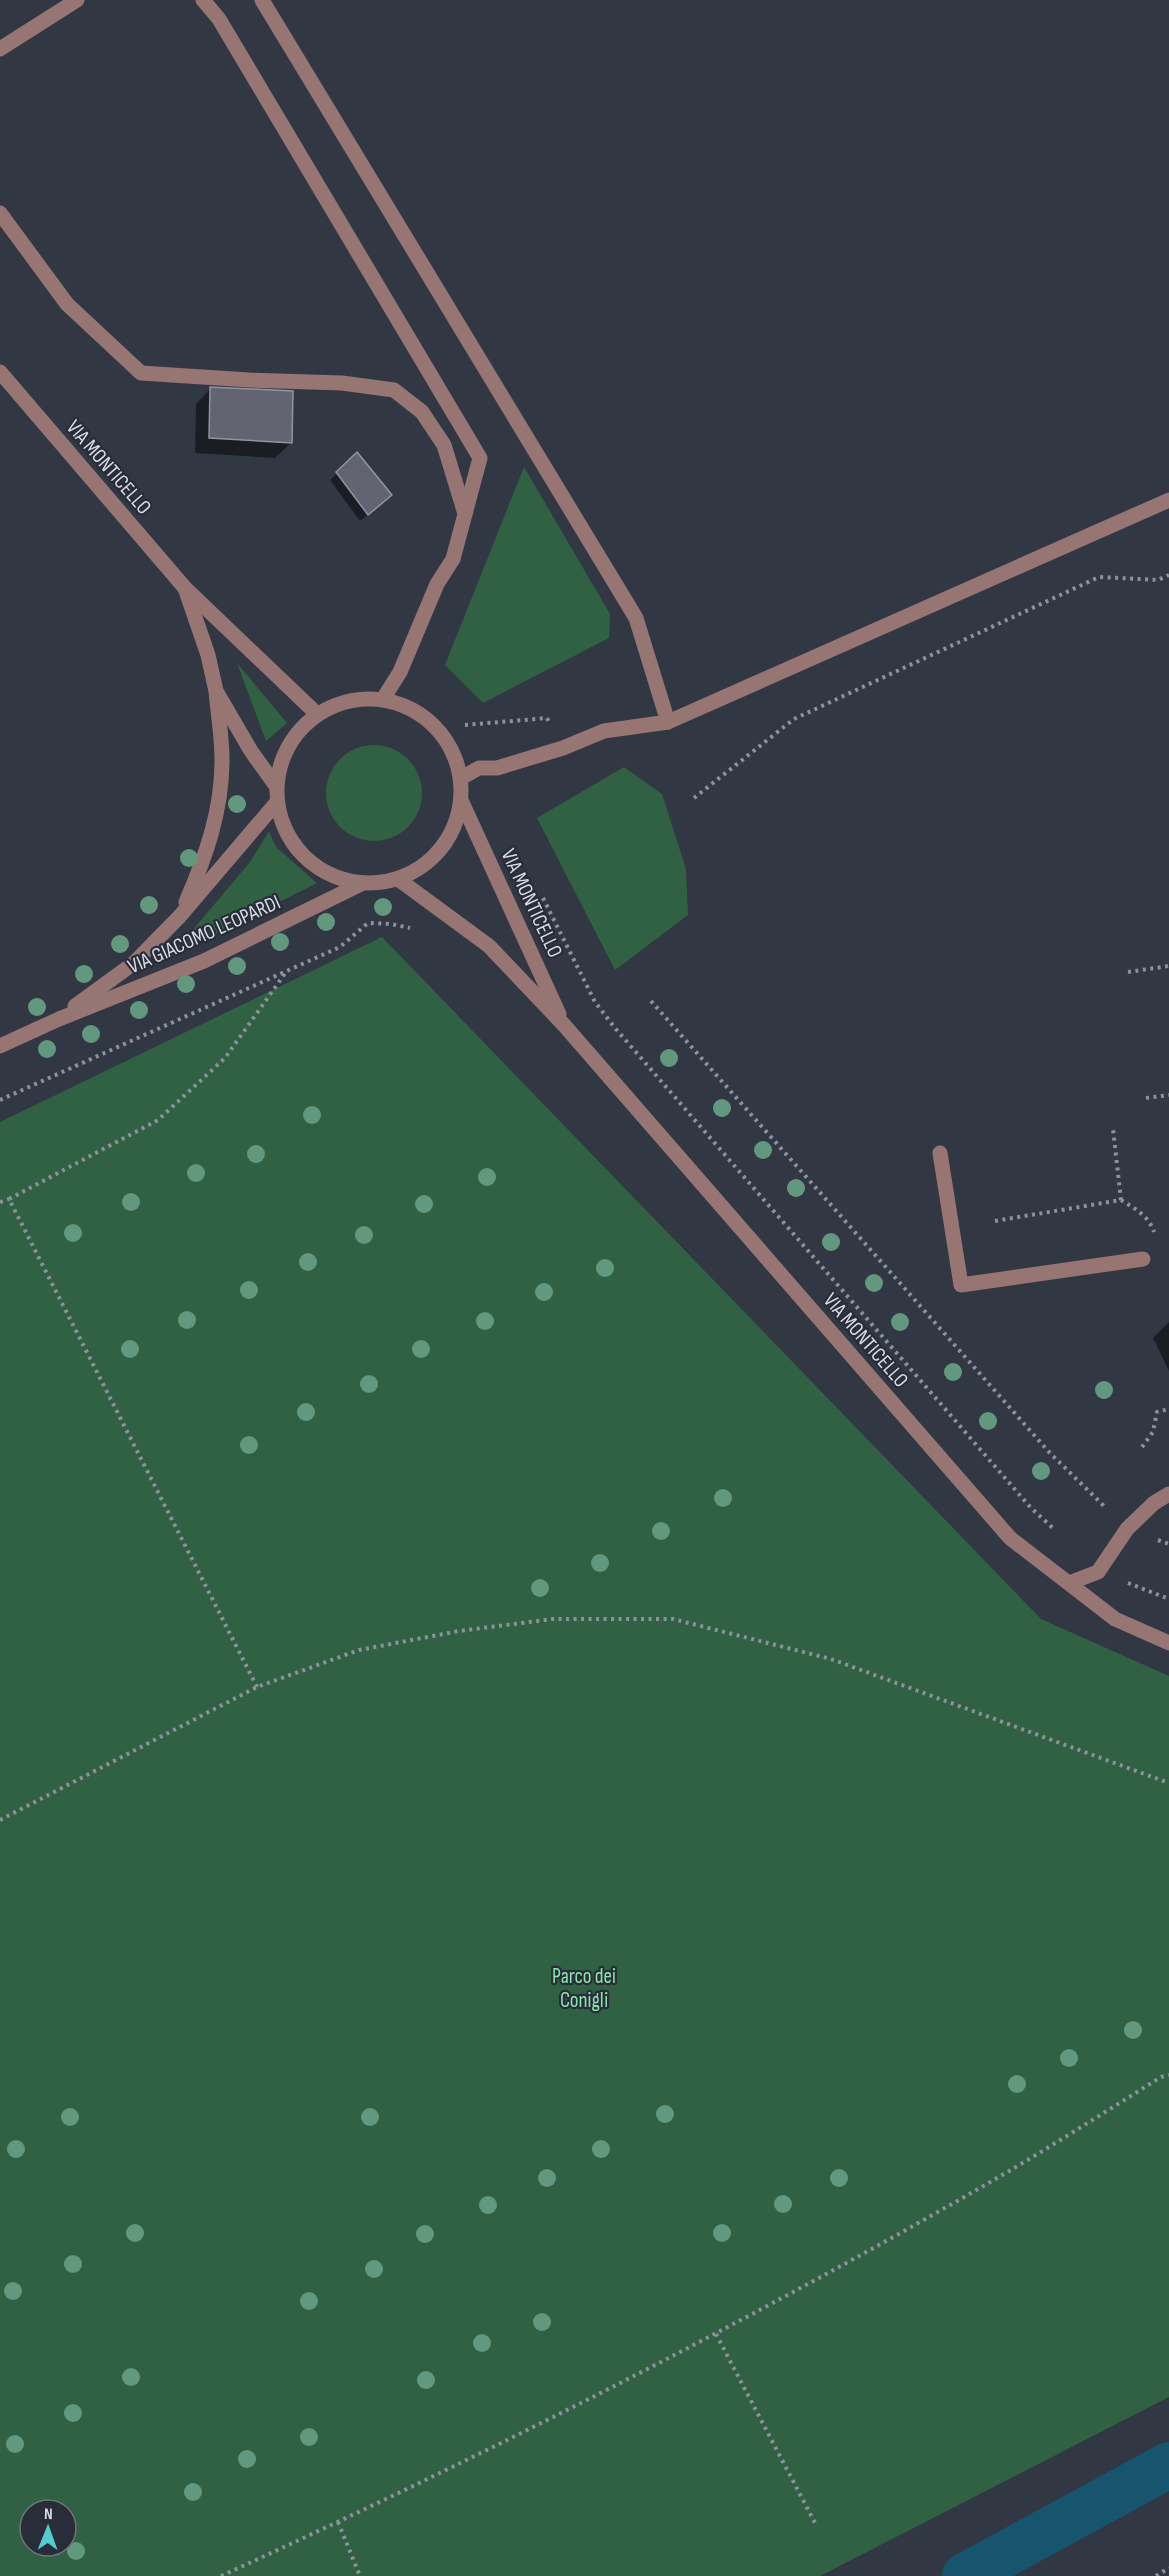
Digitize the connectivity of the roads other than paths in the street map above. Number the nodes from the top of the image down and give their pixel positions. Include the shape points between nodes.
1 (77, 0) edge
2 (203, 0) edge
3 (262, 0) edge
4 (0, 49) edge
5 (0, 213) edge
6 (0, 372) edge
7 (1169, 500) edge
8 (465, 514) junction
9 (185, 588) junction
10 (216, 692) junction
11 (383, 699) junction
12 (317, 714) junction
13 (668, 722) junction
14 (461, 778) junction
15 (276, 786) junction
16 (461, 800) junction
17 (277, 802) junction
18 (398, 879) junction
19 (363, 883) junction
20 (180, 916) junction
21 (58, 1019) junction
22 (564, 1025) junction
23 (0, 1046) edge
24 (940, 1153) dead end
25 (1143, 1259) dead end
26 (1169, 1494) edge
27 (1069, 1583) junction
28 (1169, 1643) edge

1 - 4 street
2 - 8 street via 219,19 480,458
3 - 13 street via 636,618
5 - 8 street via 67,304 141,373 342,383 394,390 422,412 444,445
6 - 9 street, VIA MONTICELLO
7 - 13 street
8 - 11 street via 453,560 437,584 400,672
9 - 10 street, VIA MONTICELLO
9 - 12 street, VIA MONTICELLO
10 - 15 street, VIA MONTICELLO
10 - 20 street, VIA GIACOMO LEOPARDI via 222,760 217,816 206,855
11 - 12 street via 349,700
11 - 14 street via 425,717 450,742
12 - 15 street via 297,733 282,758
13 - 14 street via 604,731 497,768 479,768
14 - 16 street
15 - 17 street
16 - 18 street via 455,826 441,849 422,867
16 - 22 street, VIA MONTICELLO
17 - 19 street via 284,827 297,849 315,867 338,878
17 - 20 street, VIA GIACOMO LEOPARDI
18 - 19 street
18 - 22 street, VIA MONTICELLO via 489,946
19 - 21 street, VIA GIACOMO LEOPARDI via 204,961
20 - 21 street, VIA GIACOMO LEOPARDI via 134,963
21 - 23 street, VIA GIACOMO LEOPARDI
22 - 27 street, VIA MONTICELLO via 1010,1538
24 - 25 street via 961,1286
26 - 27 street via 1127,1529 1098,1572
27 - 28 street, VIA MONTICELLO via 1114,1619

